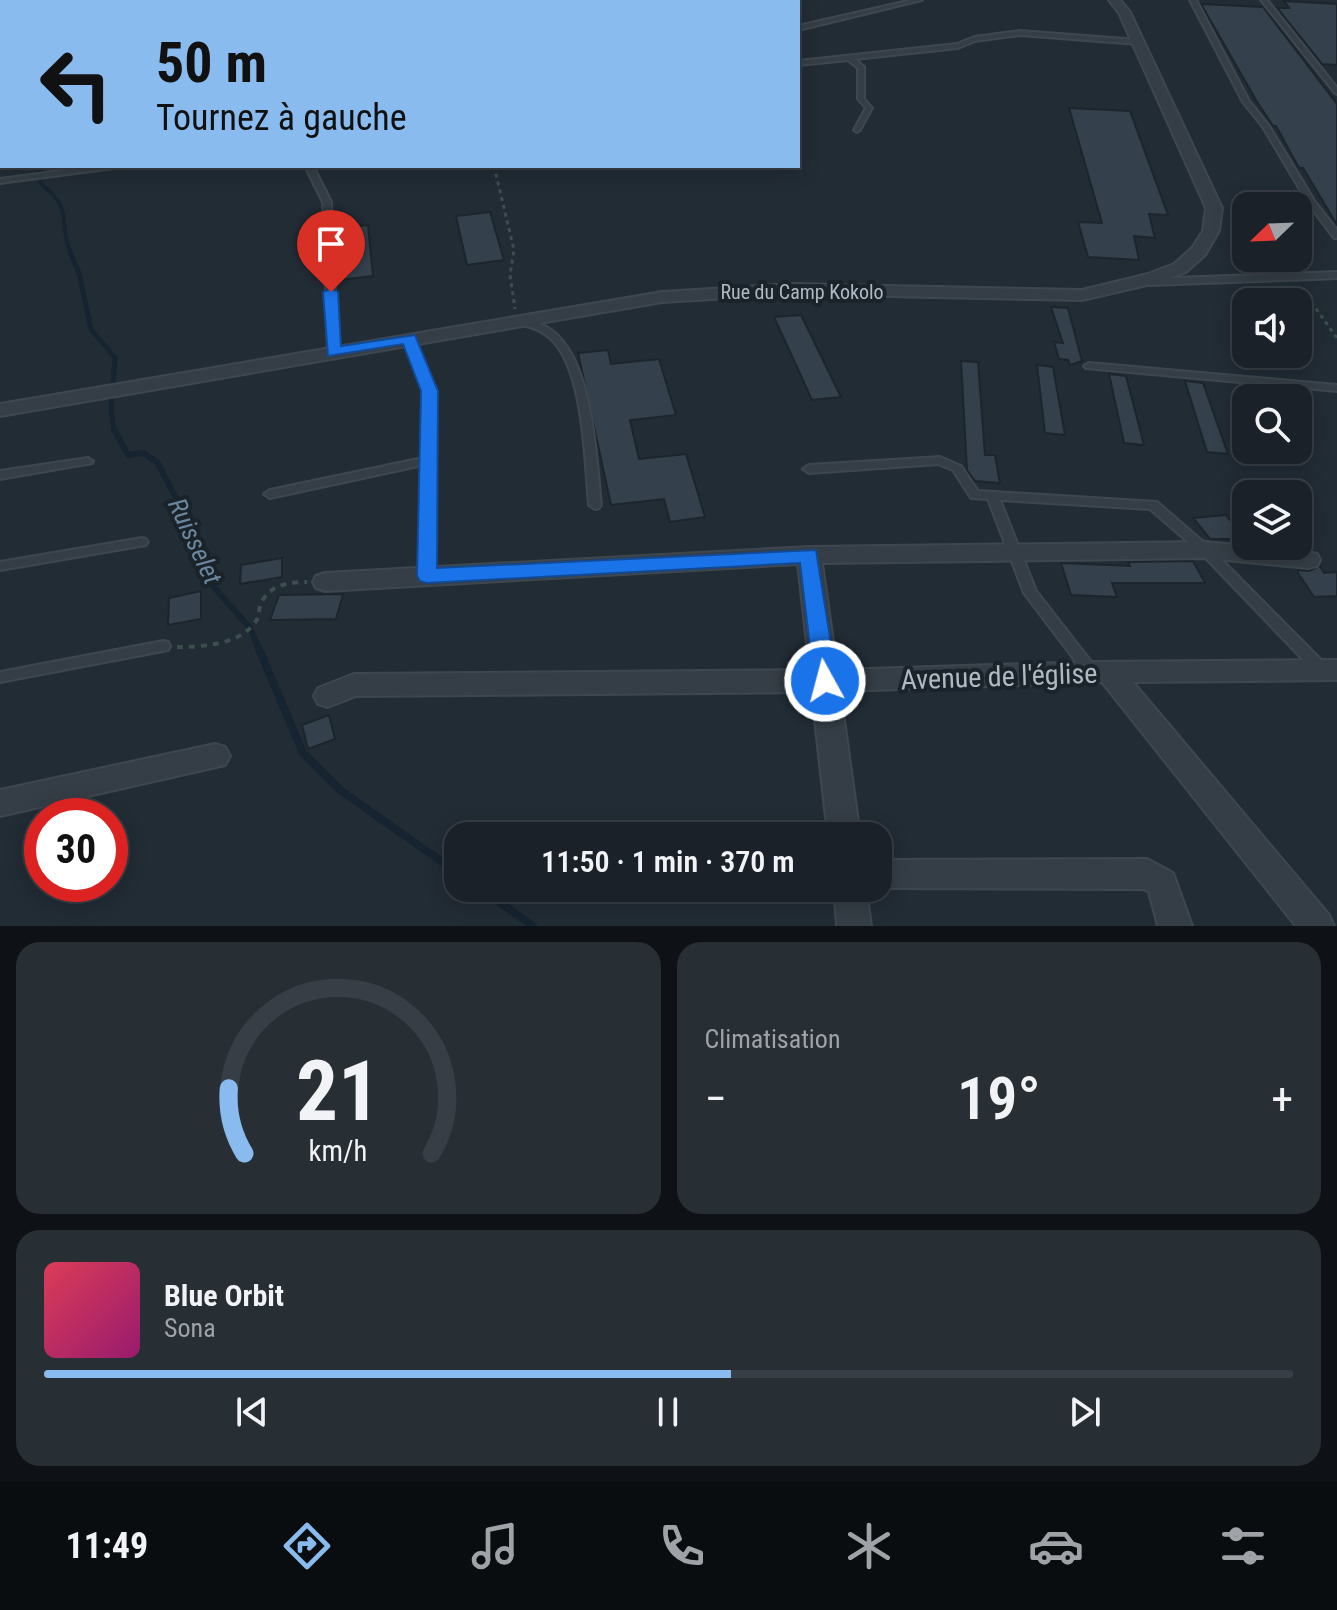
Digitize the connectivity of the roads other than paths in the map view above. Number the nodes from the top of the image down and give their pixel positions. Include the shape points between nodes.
1 (919, 0) edge
2 (1114, 0) edge
3 (1193, 0) edge
4 (1264, 0) edge
5 (800, 28) edge
6 (1138, 42) junction
7 (850, 58) junction
8 (800, 63) edge
9 (1337, 92) edge
10 (857, 130) dead end
11 (99, 168) edge
12 (310, 168) edge
13 (0, 181) edge
14 (1337, 236) edge
15 (1337, 275) edge
16 (1138, 283) junction
17 (516, 320) junction
18 (409, 338) junction
19 (333, 353) junction
20 (1089, 366) dead end
21 (1337, 388) edge
22 (5, 410) edge
23 (430, 460) junction
24 (88, 461) dead end
25 (809, 469) dead end
26 (0, 475) edge
27 (270, 494) dead end
28 (992, 495) junction
29 (595, 505) dead end
30 (142, 542) dead end
31 (1205, 550) junction
32 (1016, 553) junction
33 (1232, 553) edge
34 (809, 555) junction
35 (0, 566) edge
36 (427, 576) junction
37 (325, 582) road end
38 (163, 646) road end
39 (1101, 672) junction
40 (1332, 675) edge
41 (0, 677) edge
42 (825, 681) junction
43 (328, 696) dead end
44 (215, 756) dead end
45 (0, 803) edge
46 (842, 822) edge
47 (892, 875) edge
48 (851, 902) edge
49 (854, 926) edge
50 (1175, 926) edge
51 (1317, 926) edge

1 - 5 lane
2 - 6 street, Rue du Camp Kokolo
3 - 14 lane via 1246,102
4 - 9 lane
6 - 7 lane via 1020,33
6 - 16 street, Rue du Camp Kokolo via 1214,208 1211,231 1199,251 1180,268
7 - 8 lane
7 - 10 lane via 861,67 861,99 869,108
11 - 13 lane
12 - 19 lane via 327,202
15 - 16 lane
16 - 17 street, Rue du Camp Kokolo via 1082,295 1041,296 709,292
17 - 18 street, Rue du Camp Kokolo
17 - 29 lane via 545,328 576,374
18 - 19 street, Rue du Camp Kokolo
18 - 23 lane via 429,391
19 - 22 street, Rue du Camp Kokolo
20 - 21 lane
23 - 27 lane
23 - 36 lane
24 - 26 lane
25 - 28 lane via 940,460 957,468 975,495
28 - 31 lane via 1153,505
28 - 32 lane
30 - 35 lane
31 - 32 street
31 - 33 street
31 - 40 lane
32 - 34 street
32 - 39 lane via 1030,593
34 - 36 street
34 - 42 street
36 - 37 street
38 - 41 lane
39 - 40 street, Avenue de l'église
39 - 42 street, Avenue de l'église
39 - 51 street
42 - 43 street, Avenue de l'église via 354,685
42 - 46 street
44 - 45 street
47 - 50 street via 1147,874 1162,883
48 - 49 street

